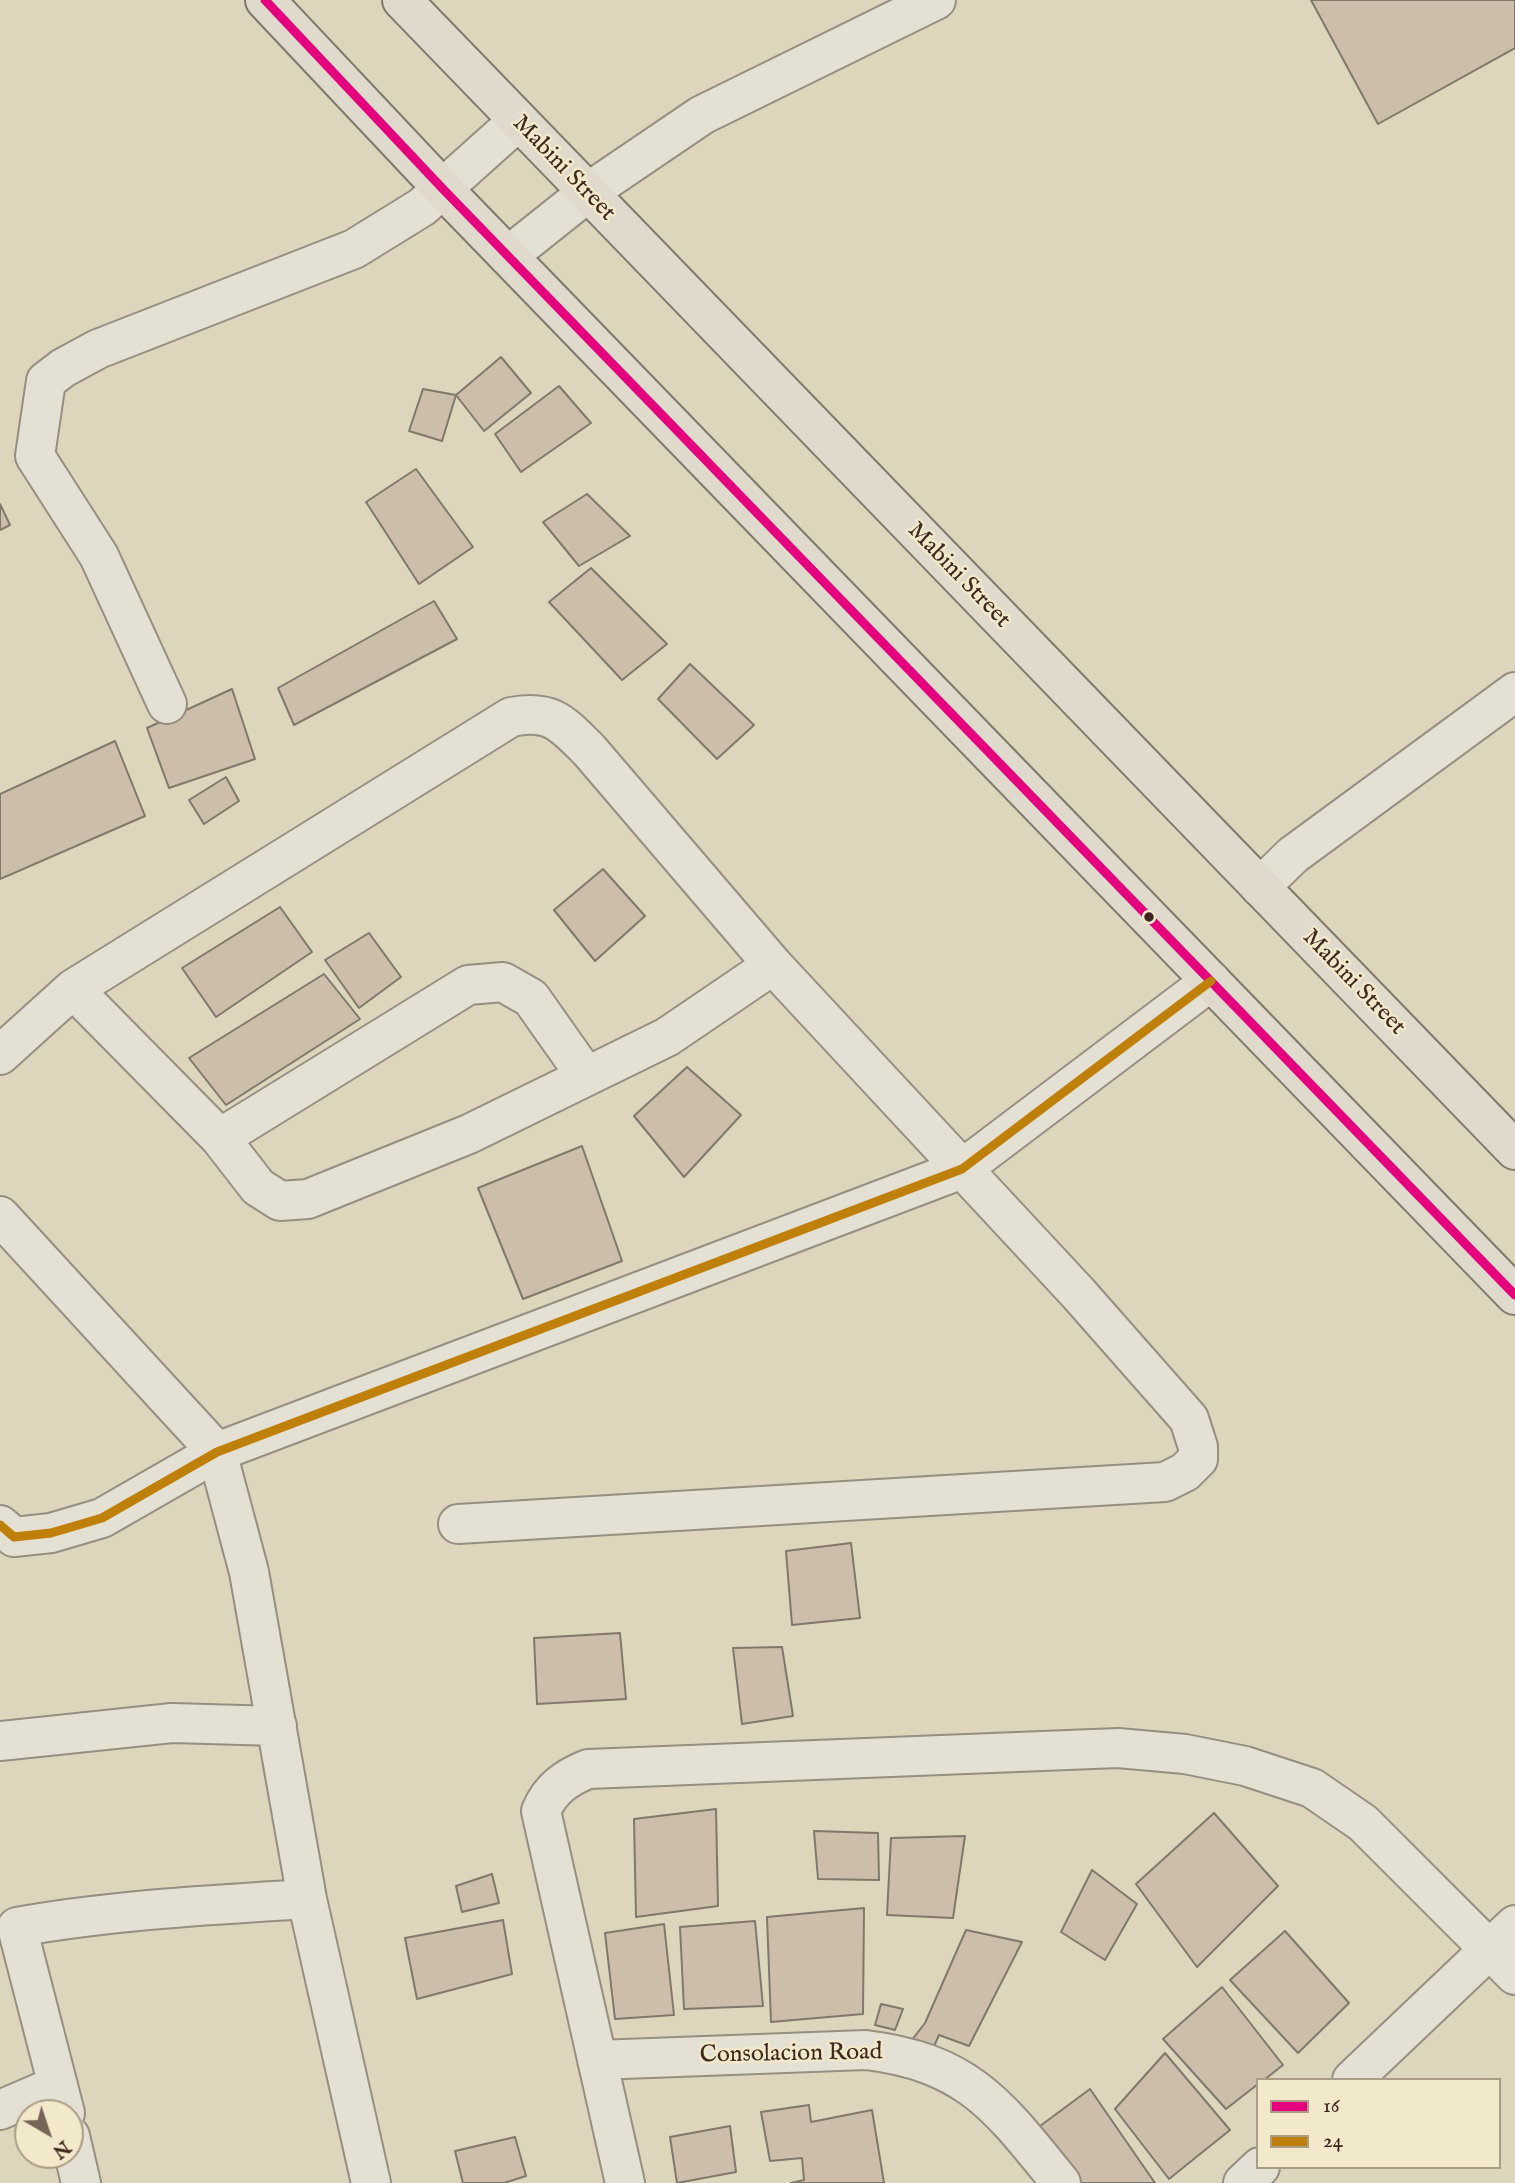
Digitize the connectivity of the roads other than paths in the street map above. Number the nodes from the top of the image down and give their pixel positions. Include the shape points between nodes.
1 (265, 0) edge
2 (402, 0) edge
3 (936, 0) edge
4 (517, 121) junction
5 (442, 188) junction
6 (587, 193) junction
7 (508, 256) junction
8 (1515, 692) edge
9 (167, 704) dead end
10 (1260, 887) junction
11 (774, 965) junction
12 (1211, 981) junction
13 (73, 989) junction
14 (0, 1055) edge
15 (586, 1076) junction
16 (220, 1138) junction
17 (1515, 1150) edge
18 (962, 1169) junction
19 (0, 1216) edge
20 (1515, 1295) edge
21 (217, 1452) junction
22 (458, 1524) dead end
23 (0, 1525) edge
24 (276, 1726) junction
25 (0, 1741) edge
26 (307, 1899) junction
27 (9, 1931) edge
28 (1506, 1950) edge
29 (597, 2060) junction
30 (1354, 2078) edge
31 (62, 2099) edge
32 (1258, 2169) edge
33 (370, 2183) edge
34 (625, 2183) edge
35 (1061, 2183) edge
36 (1243, 2183) edge

1 - 5 main road
2 - 4 main road, Mabini Street
3 - 6 street via 702,115
4 - 5 street
4 - 6 main road, Mabini Street
5 - 7 main road
5 - 9 street via 422,207 355,249 98,349 46,381 35,456 99,556
6 - 7 street
6 - 10 main road, Mabini Street
7 - 12 main road
8 - 10 street via 1293,855
10 - 17 main road, Mabini Street
11 - 13 street via 589,750 561,721 535,712 511,717
11 - 15 street via 667,1037
11 - 18 street
12 - 18 street
12 - 20 main road
13 - 14 street
13 - 16 street
15 - 16 street via 469,1134 308,1199 280,1201 258,1187
15 - 16 street via 531,998 503,982 467,985
18 - 21 street
18 - 22 street via 1189,1419 1198,1459 1185,1472 1165,1482
19 - 21 street
21 - 23 street via 103,1518 51,1533 14,1536
21 - 24 street via 249,1572
24 - 25 street via 172,1723
24 - 26 street
26 - 27 street via 79,1916
26 - 33 street
27 - 31 street
28 - 29 street via 1363,1823 1312,1788 1245,1766 1185,1754 1118,1748 588,1769 558,1785 541,1811
28 - 30 street
29 - 34 street
29 - 35 street, Consolacion Road via 866,2050 905,2055 952,2073 986,2097
32 - 36 street

